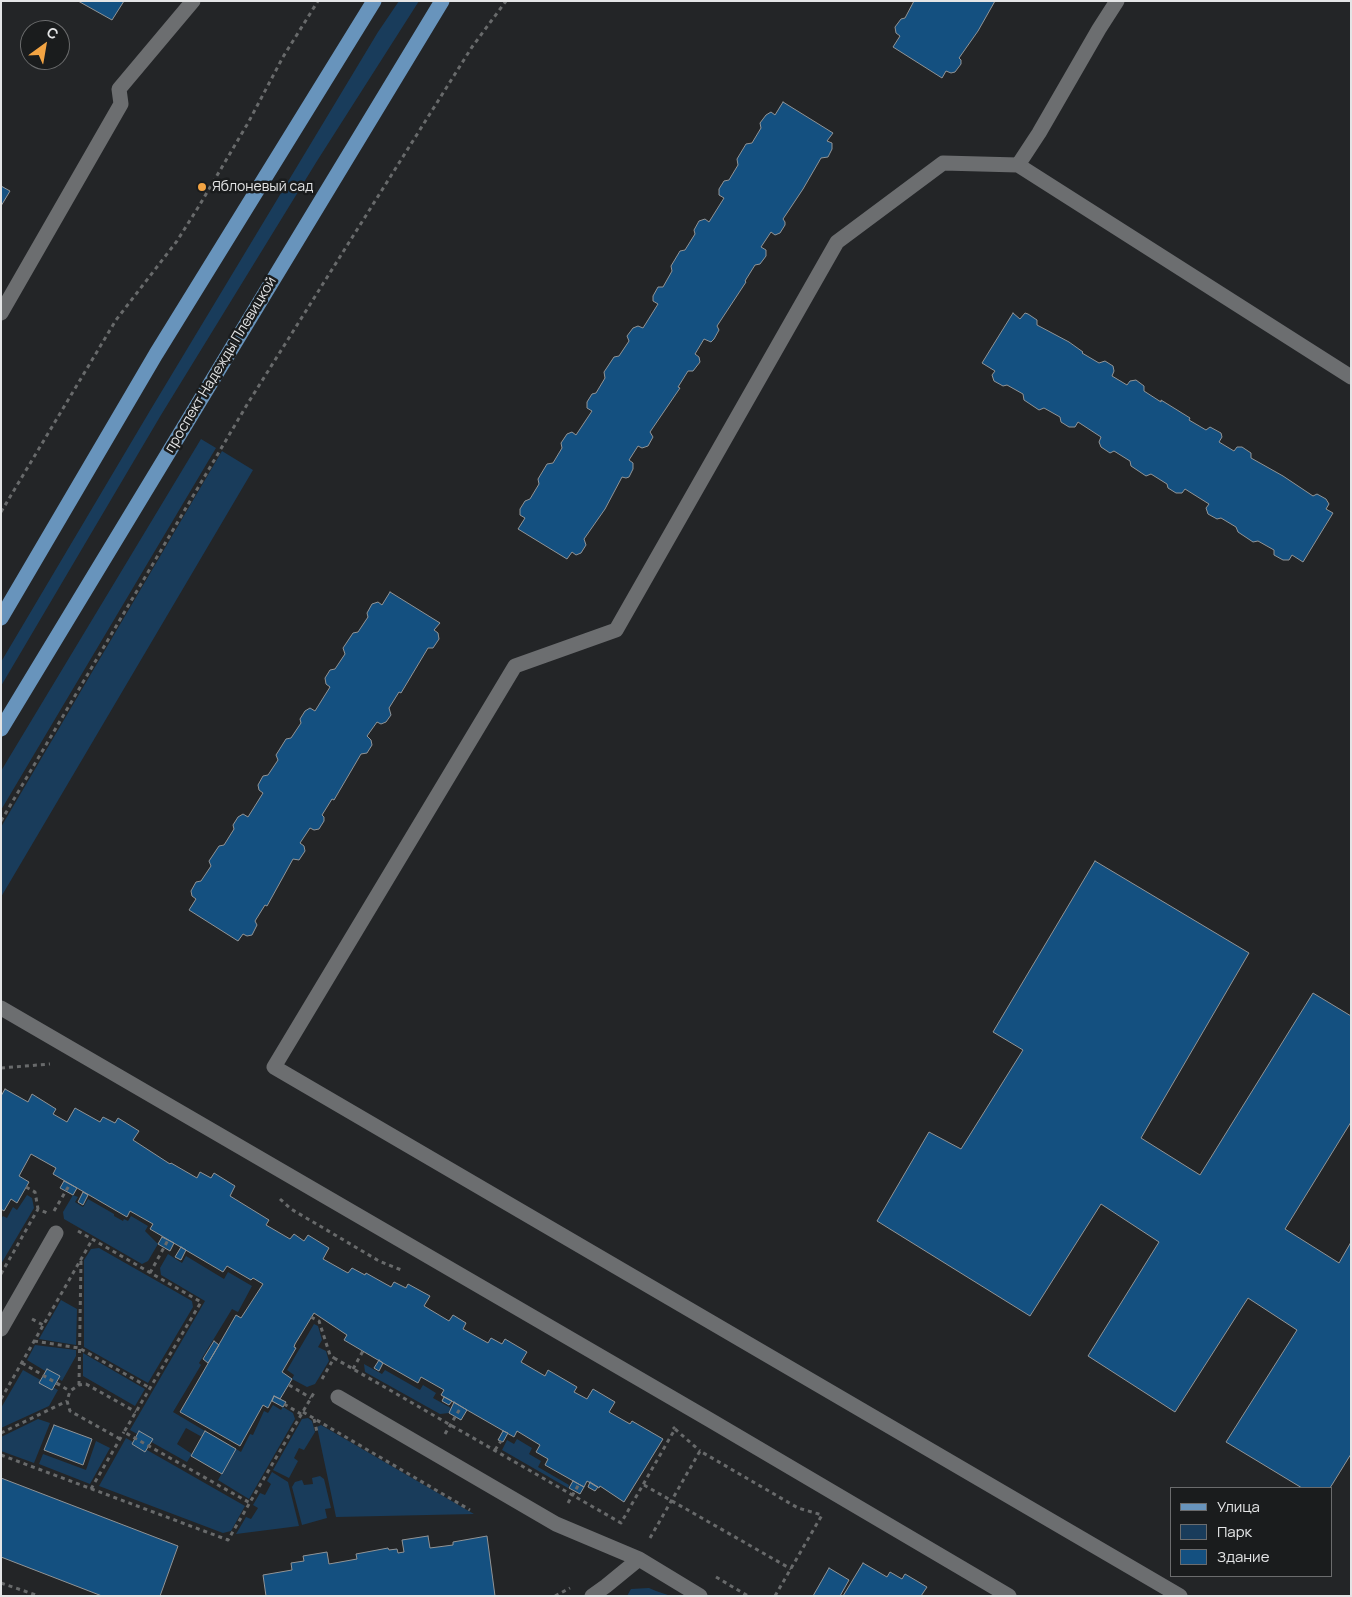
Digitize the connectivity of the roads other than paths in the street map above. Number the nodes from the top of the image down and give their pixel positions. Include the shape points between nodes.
1 (193, 1) edge
2 (374, 1) edge
3 (442, 1) edge
4 (1116, 1) edge
5 (1018, 165) junction
6 (1, 313) edge
7 (1351, 377) edge
8 (1, 618) edge
9 (1, 729) edge
10 (1, 1008) edge
11 (56, 1233) dead end
12 (1, 1329) edge
13 (338, 1397) dead end
14 (639, 1559) junction
15 (592, 1596) edge
16 (700, 1596) edge
17 (1009, 1596) edge
18 (1180, 1596) edge

1 - 6 lane via 119,89 121,104
2 - 8 main road via 156,354
3 - 9 main road, проспект Надежды Плевицкой
4 - 5 lane
5 - 7 lane
5 - 18 lane via 943,163 837,242 616,630 515,666 274,1067
10 - 17 lane
11 - 12 lane
13 - 14 lane via 556,1524
14 - 15 lane
14 - 16 lane

